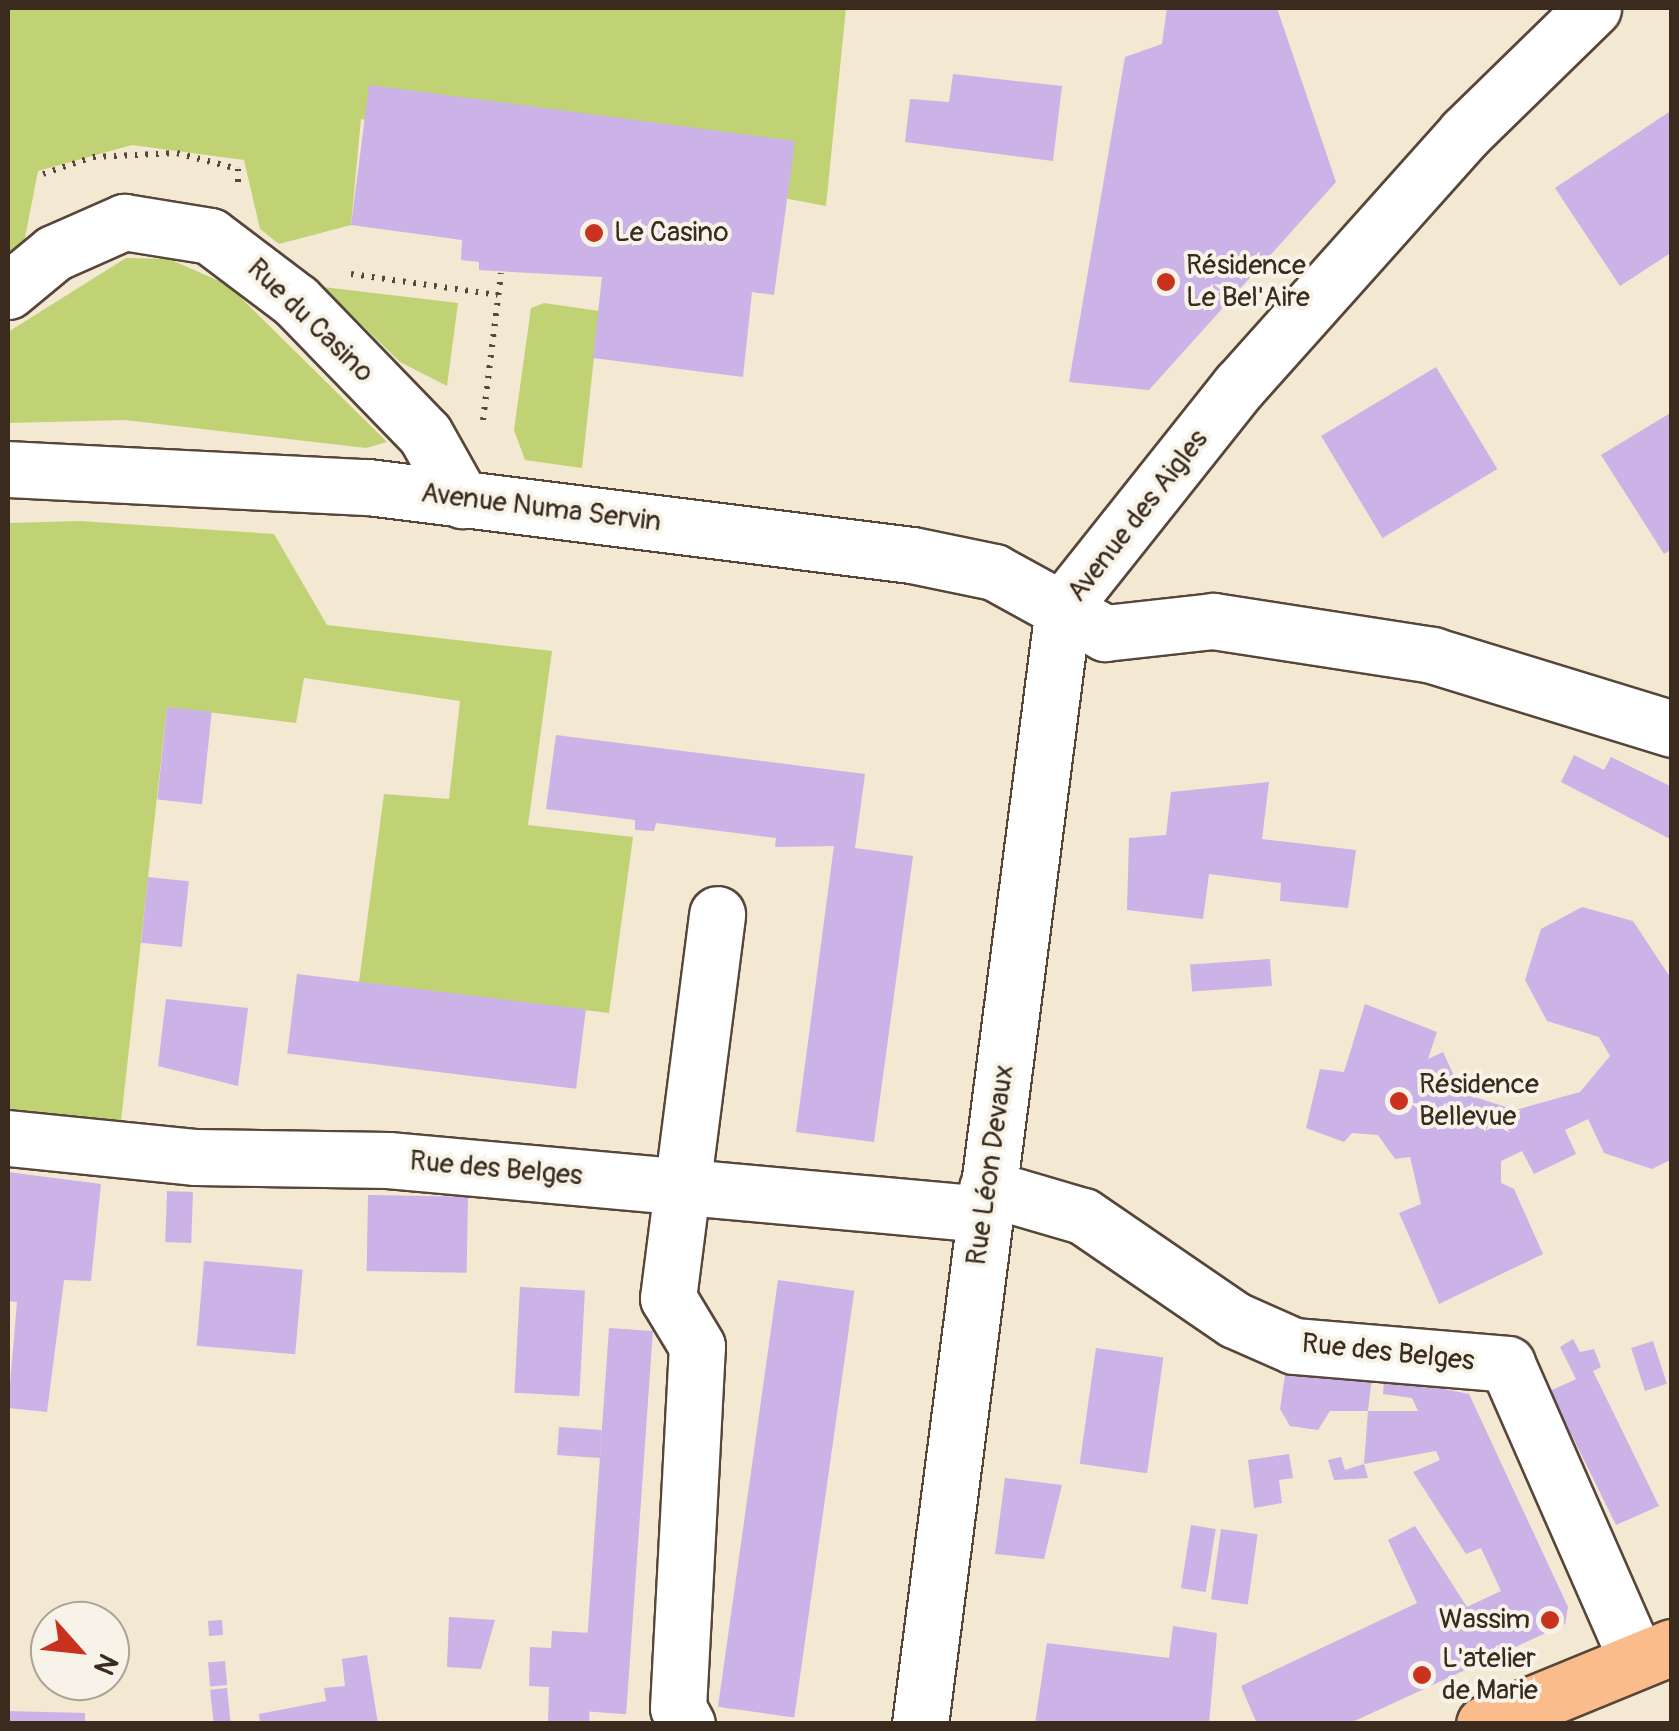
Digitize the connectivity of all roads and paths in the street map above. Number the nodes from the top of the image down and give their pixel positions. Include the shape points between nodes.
1 (1593, 8) edge
2 (345, 273) dead end
3 (501, 273) dead end
4 (8, 291) edge
5 (498, 295) junction
6 (487, 392) dead end
7 (8, 469) edge
8 (462, 500) junction
9 (1063, 607) junction
10 (1672, 729) edge
11 (717, 914) dead end
12 (8, 1138) edge
13 (681, 1185) junction
14 (986, 1201) junction
15 (1654, 1654) edge
16 (1521, 1717) edge
17 (687, 1724) edge
18 (920, 1724) edge

1 - 9 street, Avenue des Aigles via 1465,132 1252,372
2 - 5 path
3 - 5 path
4 - 8 street, Rue du Casino via 54,253 124,222 210,236 296,302 425,434
5 - 6 path
7 - 8 street, Avenue Numa Servin via 107,468
8 - 9 street, Avenue Numa Servin via 945,560
9 - 10 street, Avenue des Aigles via 1106,633 1213,620 1432,655
9 - 14 street, Rue Léon Devaux
11 - 13 street
12 - 13 street, Rue des Belges
13 - 14 street, Rue des Belges
13 - 17 street via 668,1298 697,1346 678,1708
14 - 15 street, Rue des Belges via 1083,1216 1236,1320 1294,1346 1507,1364
14 - 18 street, Rue Léon Devaux
15 - 16 main road

